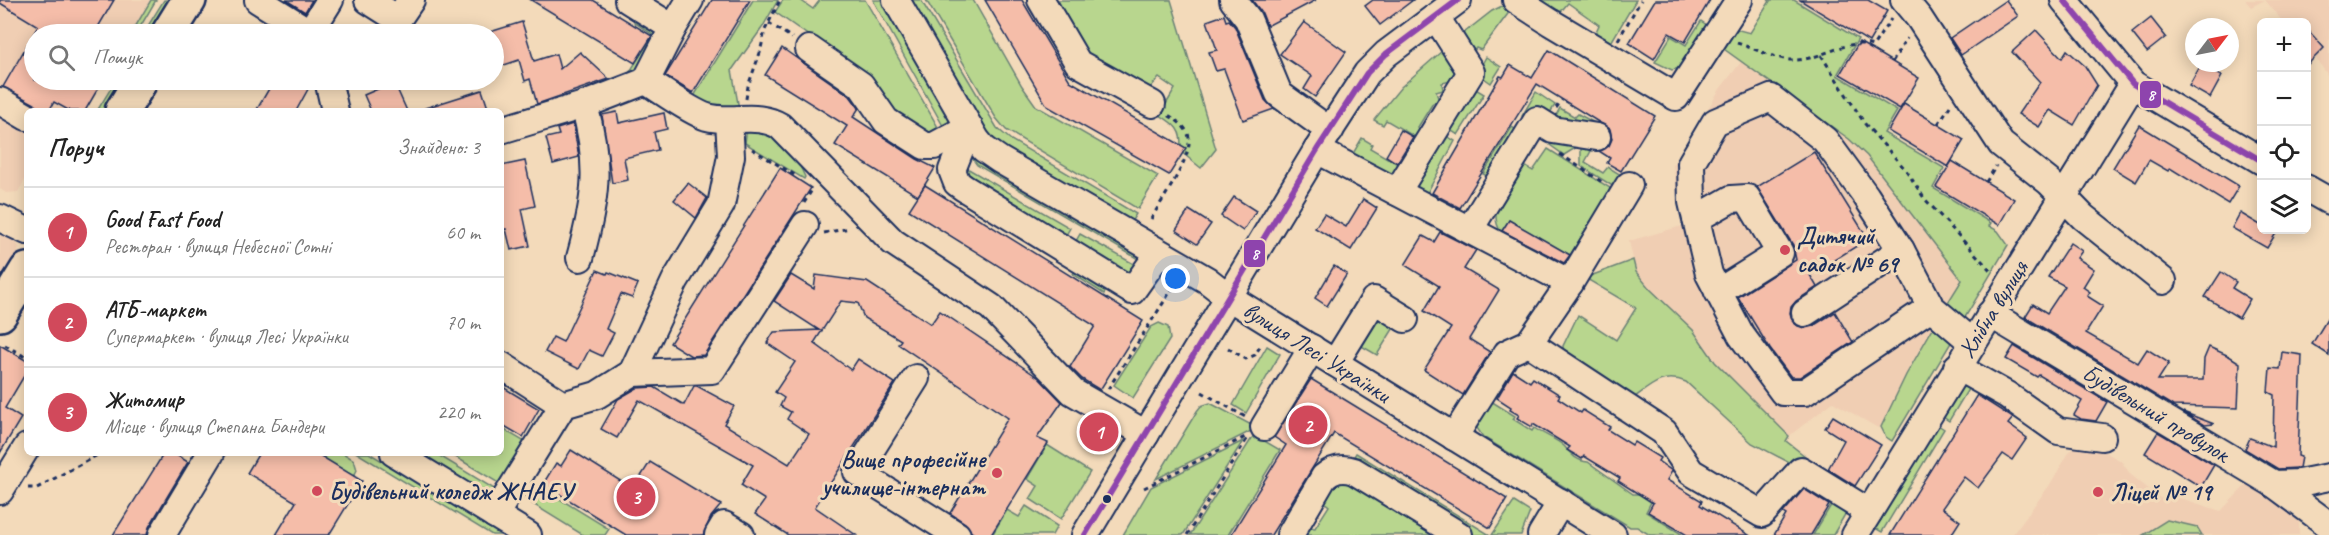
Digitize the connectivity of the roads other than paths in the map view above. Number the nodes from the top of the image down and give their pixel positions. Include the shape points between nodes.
1 (189, 0) edge
2 (258, 0) edge
3 (330, 0) edge
4 (368, 0) edge
5 (411, 0) edge
6 (628, 0) edge
7 (690, 0) edge
8 (896, 0) edge
9 (1041, 0) edge
10 (1233, 0) edge
11 (1458, 0) edge
12 (1516, 0) edge
13 (1739, 0) edge
14 (2064, 0) edge
15 (1898, 9) edge
16 (1436, 17) junction
17 (174, 24) edge
18 (296, 24) edge
19 (316, 24) edge
20 (673, 28) junction
21 (809, 50) road end
22 (646, 81) junction
23 (2133, 84) junction
24 (135, 90) edge
25 (330, 90) edge
26 (0, 101) edge
27 (1152, 104) road end
28 (584, 105) junction
29 (124, 108) edge
30 (334, 108) edge
31 (24, 115) edge
32 (734, 125) junction
33 (969, 127) junction
34 (504, 129) edge
35 (1597, 137) dead end
36 (1324, 141) junction
37 (2257, 158) edge
38 (1626, 190) road end
39 (2311, 190) edge
40 (1397, 192) junction
41 (2062, 196) junction
42 (2329, 201) edge
43 (0, 218) edge
44 (1696, 219) junction
45 (1470, 229) junction
46 (24, 230) edge
47 (800, 232) road end
48 (1901, 250) junction
49 (1160, 253) junction
50 (580, 258) dead end
51 (24, 278) edge
52 (2163, 281) dead end
53 (1570, 283) junction
54 (1718, 291) junction
55 (1230, 298) junction
56 (1931, 307) junction
57 (1805, 313) dead end
58 (1990, 314) junction
59 (1405, 319) dead end
60 (3, 330) edge
61 (1972, 342) junction
62 (1529, 343) junction
63 (1312, 348) junction
64 (1335, 363) junction
65 (504, 367) edge
66 (1957, 367) junction
67 (632, 373) junction
68 (916, 378) dead end
69 (563, 405) junction
70 (1264, 427) road end
71 (1146, 434) junction
72 (1454, 437) junction
73 (2102, 437) dead end
74 (24, 452) edge
75 (209, 456) edge
76 (399, 456) edge
77 (2329, 477) edge
78 (2274, 484) junction
79 (2, 488) edge
80 (1561, 502) junction
81 (1869, 512) junction
82 (495, 515) junction
83 (2320, 526) edge
84 (162, 535) edge
85 (528, 535) edge
86 (718, 535) edge
87 (741, 535) edge
88 (957, 535) edge
89 (1085, 535) edge
90 (1290, 535) edge
91 (1459, 535) edge
92 (1541, 535) edge
93 (1613, 535) edge
94 (1855, 535) edge

1 - 17 highway
2 - 18 street
3 - 19 street
4 - 5 street via 398,19
6 - 20 street
7 - 20 street
8 - 33 street, вулиця Лесі Українки
9 - 27 street via 1078,63
10 - 36 street via 1248,19 1279,94
11 - 16 street
12 - 13 street via 1676,97
14 - 23 street
15 - 41 street via 1925,27 2001,144
16 - 36 street via 1372,68
16 - 40 street via 1471,72
20 - 22 street
21 - 33 street via 861,85 886,121 925,146 934,146
22 - 28 street
22 - 32 street via 705,117
23 - 37 street
23 - 41 street, Хлібна вулиця
24 - 29 highway
25 - 30 street
26 - 31 street
28 - 34 street
28 - 50 street via 596,171
32 - 67 street via 721,205 675,281
32 - 71 street via 760,118 780,126 893,242 991,307 1073,392
33 - 49 street, вулиця Лесі Українки via 984,149 1000,160
33 - 49 street via 952,170 957,183 964,188 1132,291
35 - 45 street via 1553,130 1537,120
36 - 40 street
36 - 55 street
38 - 53 street
39 - 42 street
40 - 45 street
41 - 52 street
41 - 58 street, Хлібна вулиця
43 - 46 street
44 - 48 street via 1691,163 1715,122 1771,98 1825,140
44 - 54 street via 1709,274
44 - 54 street via 1731,199 1747,198 1780,253
45 - 53 street
47 - 67 street via 712,370
48 - 56 street
48 - 57 street
49 - 55 street, вулиця Лесі Українки
51 - 60 highway
53 - 62 street
54 - 56 street via 1741,335 1783,392 1806,392
55 - 63 street, вулиця Лесі Українки
55 - 71 street
56 - 61 street
58 - 61 street, Хлібна вулиця
58 - 78 street, Будівельний провулок
59 - 64 street via 1374,300
61 - 66 street, Хлібна вулиця
62 - 72 street via 1507,353
62 - 81 street via 1664,432 1691,472 1762,514 1801,470
63 - 64 street, вулиця Лесі Українки
63 - 70 street
64 - 72 street, вулиця Лесі Українки
65 - 69 street
66 - 73 street via 2007,395 2058,431
66 - 81 street, Хлібна вулиця
67 - 69 street via 597,395
68 - 88 street via 857,472
69 - 82 street
71 - 89 street
72 - 80 street, вулиця Лесі Українки
74 - 79 street
75 - 84 street
76 - 82 street
77 - 78 street
78 - 83 street, Будівельний провулок
80 - 92 street
80 - 93 street, вулиця Лесі Українки
81 - 94 street, Хлібна вулиця
82 - 85 street
86 - 87 street via 724,525
90 - 91 street via 1324,477 1341,468 1354,471

